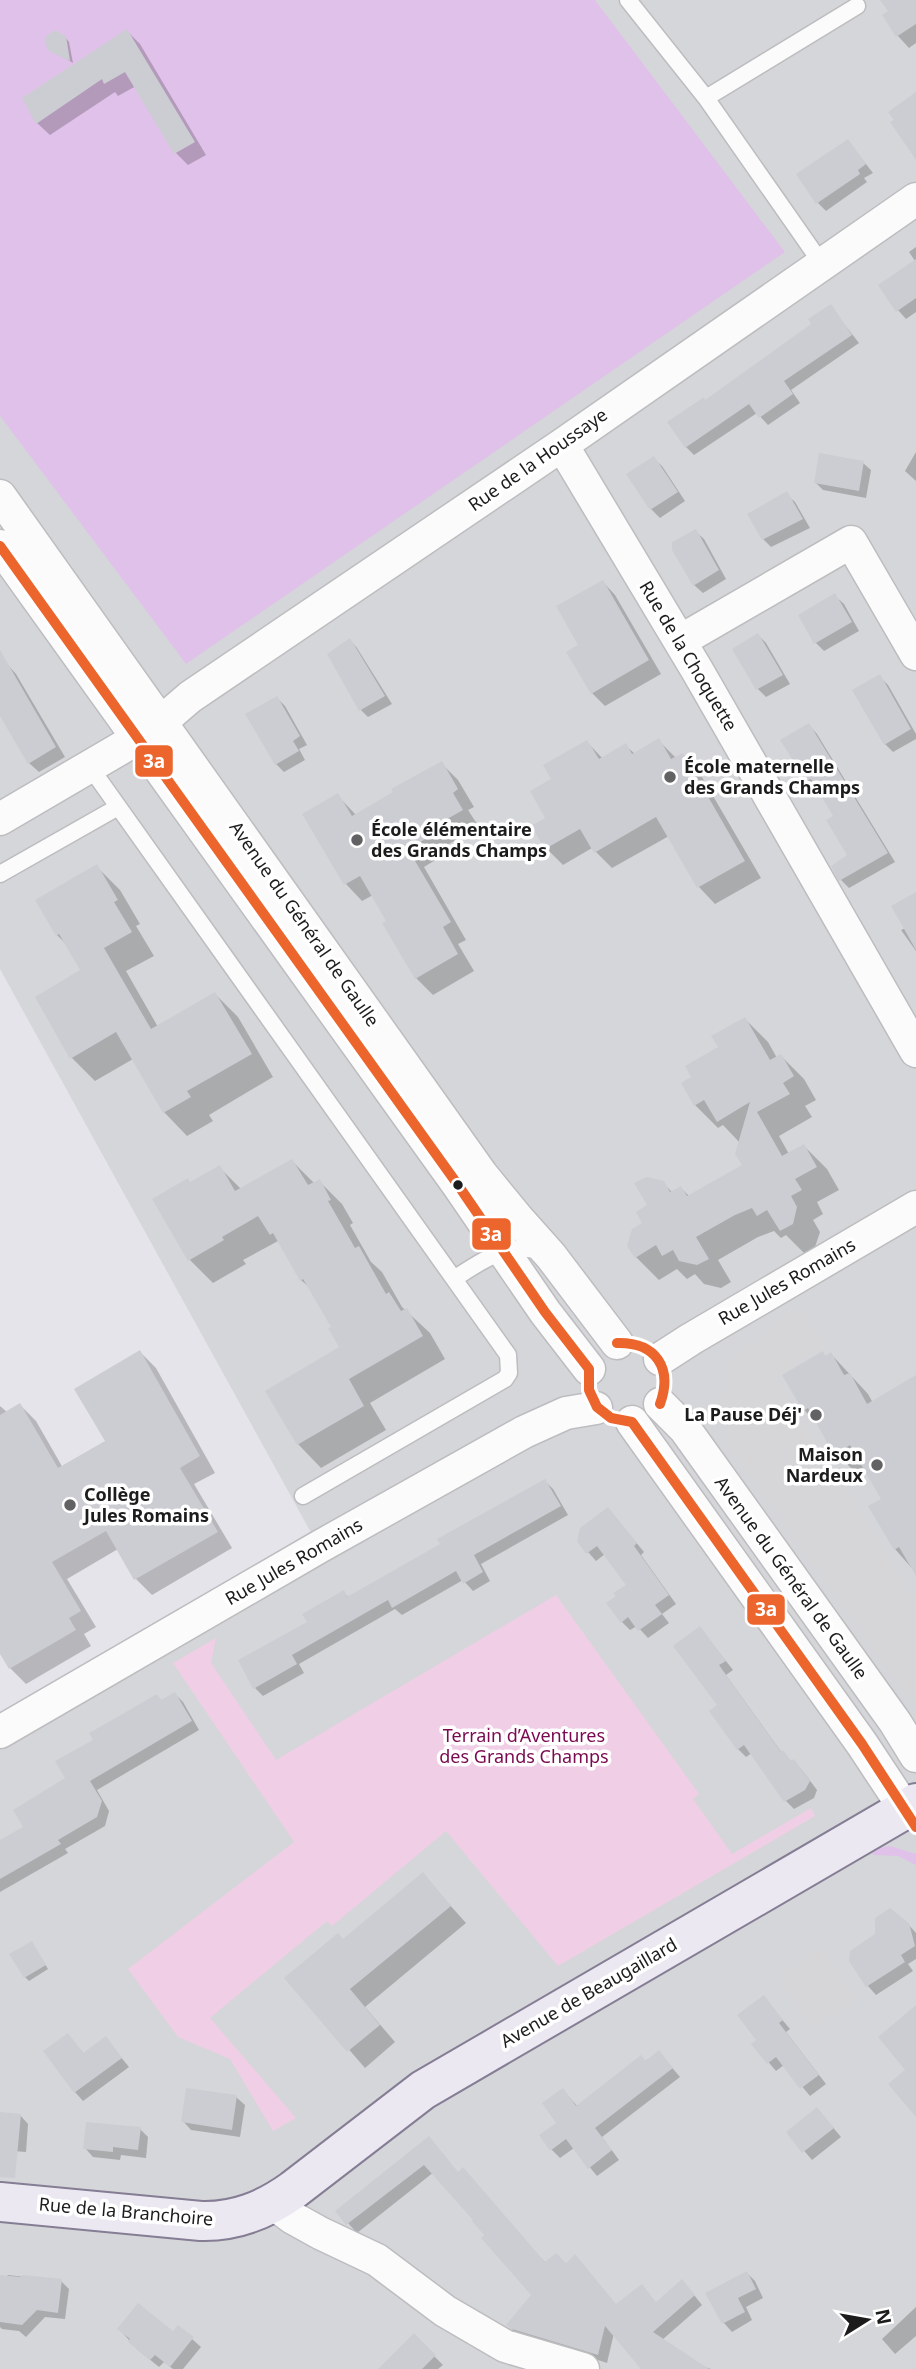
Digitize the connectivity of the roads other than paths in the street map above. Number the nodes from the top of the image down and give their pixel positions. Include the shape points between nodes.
1 (628, 0) edge
2 (857, 6) dead end
3 (706, 98) junction
4 (916, 200) edge
5 (822, 264) junction
6 (562, 445) junction
7 (0, 496) edge
8 (0, 546) edge
9 (680, 641) junction
10 (916, 654) edge
11 (149, 730) junction
12 (90, 767) junction
13 (118, 807) junction
14 (0, 819) edge
15 (0, 874) edge
16 (916, 1051) edge
17 (916, 1207) edge
18 (503, 1252) junction
19 (551, 1256) junction
20 (454, 1279) junction
21 (617, 1343) junction
22 (660, 1359) junction
23 (589, 1369) junction
24 (660, 1404) junction
25 (596, 1408) junction
26 (632, 1422) junction
27 (303, 1496) dead end
28 (0, 1732) edge
29 (916, 1756) edge
30 (912, 1813) edge
31 (0, 2202) edge
32 (274, 2204) junction
33 (583, 2369) edge

1 - 3 lane
2 - 3 lane
3 - 5 lane
4 - 5 street, Rue de la Houssaye
5 - 6 street, Rue de la Houssaye
6 - 9 street, Rue de la Choquette
6 - 11 street, Rue de la Houssaye
7 - 11 street, Avenue du Général de Gaulle
8 - 11 street, Avenue du Général de Gaulle
9 - 10 street via 851,542
9 - 16 street, Rue de la Choquette
11 - 12 street, Rue de la Houssaye
11 - 18 street, Avenue du Général de Gaulle
11 - 19 street, Avenue du Général de Gaulle via 482,1175
12 - 13 lane
12 - 14 street, Rue de la Houssaye
13 - 15 lane
13 - 20 lane
17 - 22 street, Rue Jules Romains
18 - 19 lane via 535,1249
18 - 20 lane via 484,1258
18 - 23 street, Avenue du Général de Gaulle
19 - 21 street, Avenue du Général de Gaulle
20 - 27 lane via 505,1349 510,1362 505,1379
21 - 22 street via 641,1345
21 - 23 street via 599,1353
22 - 24 street via 667,1386
23 - 25 street via 587,1390
24 - 26 street
24 - 29 street, Avenue du Général de Gaulle via 690,1436
25 - 26 street via 612,1420
25 - 28 street, Rue Jules Romains via 559,1416 524,1432
26 - 30 street
30 - 32 main road, Avenue de Beaugaillard via 423,2090
31 - 32 main road, Rue de la Branchoire via 213,2221 237,2218
32 - 33 street via 377,2260 445,2311 505,2346

